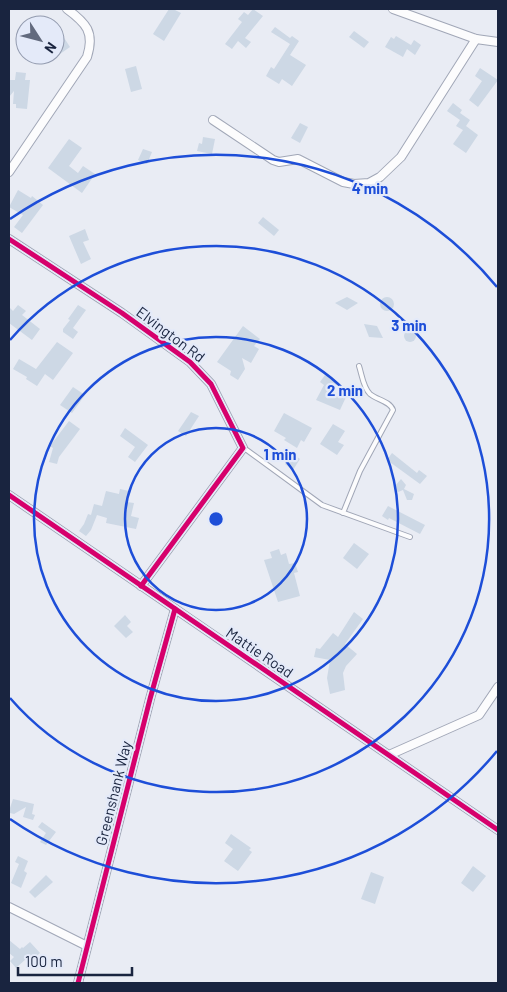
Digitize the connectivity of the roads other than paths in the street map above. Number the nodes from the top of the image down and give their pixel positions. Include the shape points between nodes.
1 (67, 9) edge
2 (393, 9) edge
3 (476, 39) junction
4 (498, 42) edge
5 (214, 120) dead end
6 (9, 172) edge
7 (9, 239) edge
8 (359, 366) dead end
9 (244, 448) junction
10 (9, 495) edge
11 (343, 513) junction
12 (410, 538) dead end
13 (141, 586) junction
14 (175, 609) junction
15 (498, 687) edge
16 (389, 755) junction
17 (498, 830) edge
18 (9, 907) edge
19 (87, 946) junction
20 (78, 983) edge

1 - 6 street via 85,23 90,32 87,57
2 - 3 street
3 - 4 street
3 - 5 street via 401,157 369,183 343,182 298,159 272,160
7 - 9 street, Elvington Rd via 190,362 211,384
8 - 11 lane via 369,392 393,410 360,471
9 - 11 lane via 322,505
9 - 13 street
10 - 13 street, Mattie Road
11 - 12 lane
13 - 14 street, Mattie Road
14 - 16 street, Mattie Road
14 - 19 street, Greenshank Way
15 - 16 street via 479,715
16 - 17 street, Mattie Road
18 - 19 street
19 - 20 street, Greenshank Way

